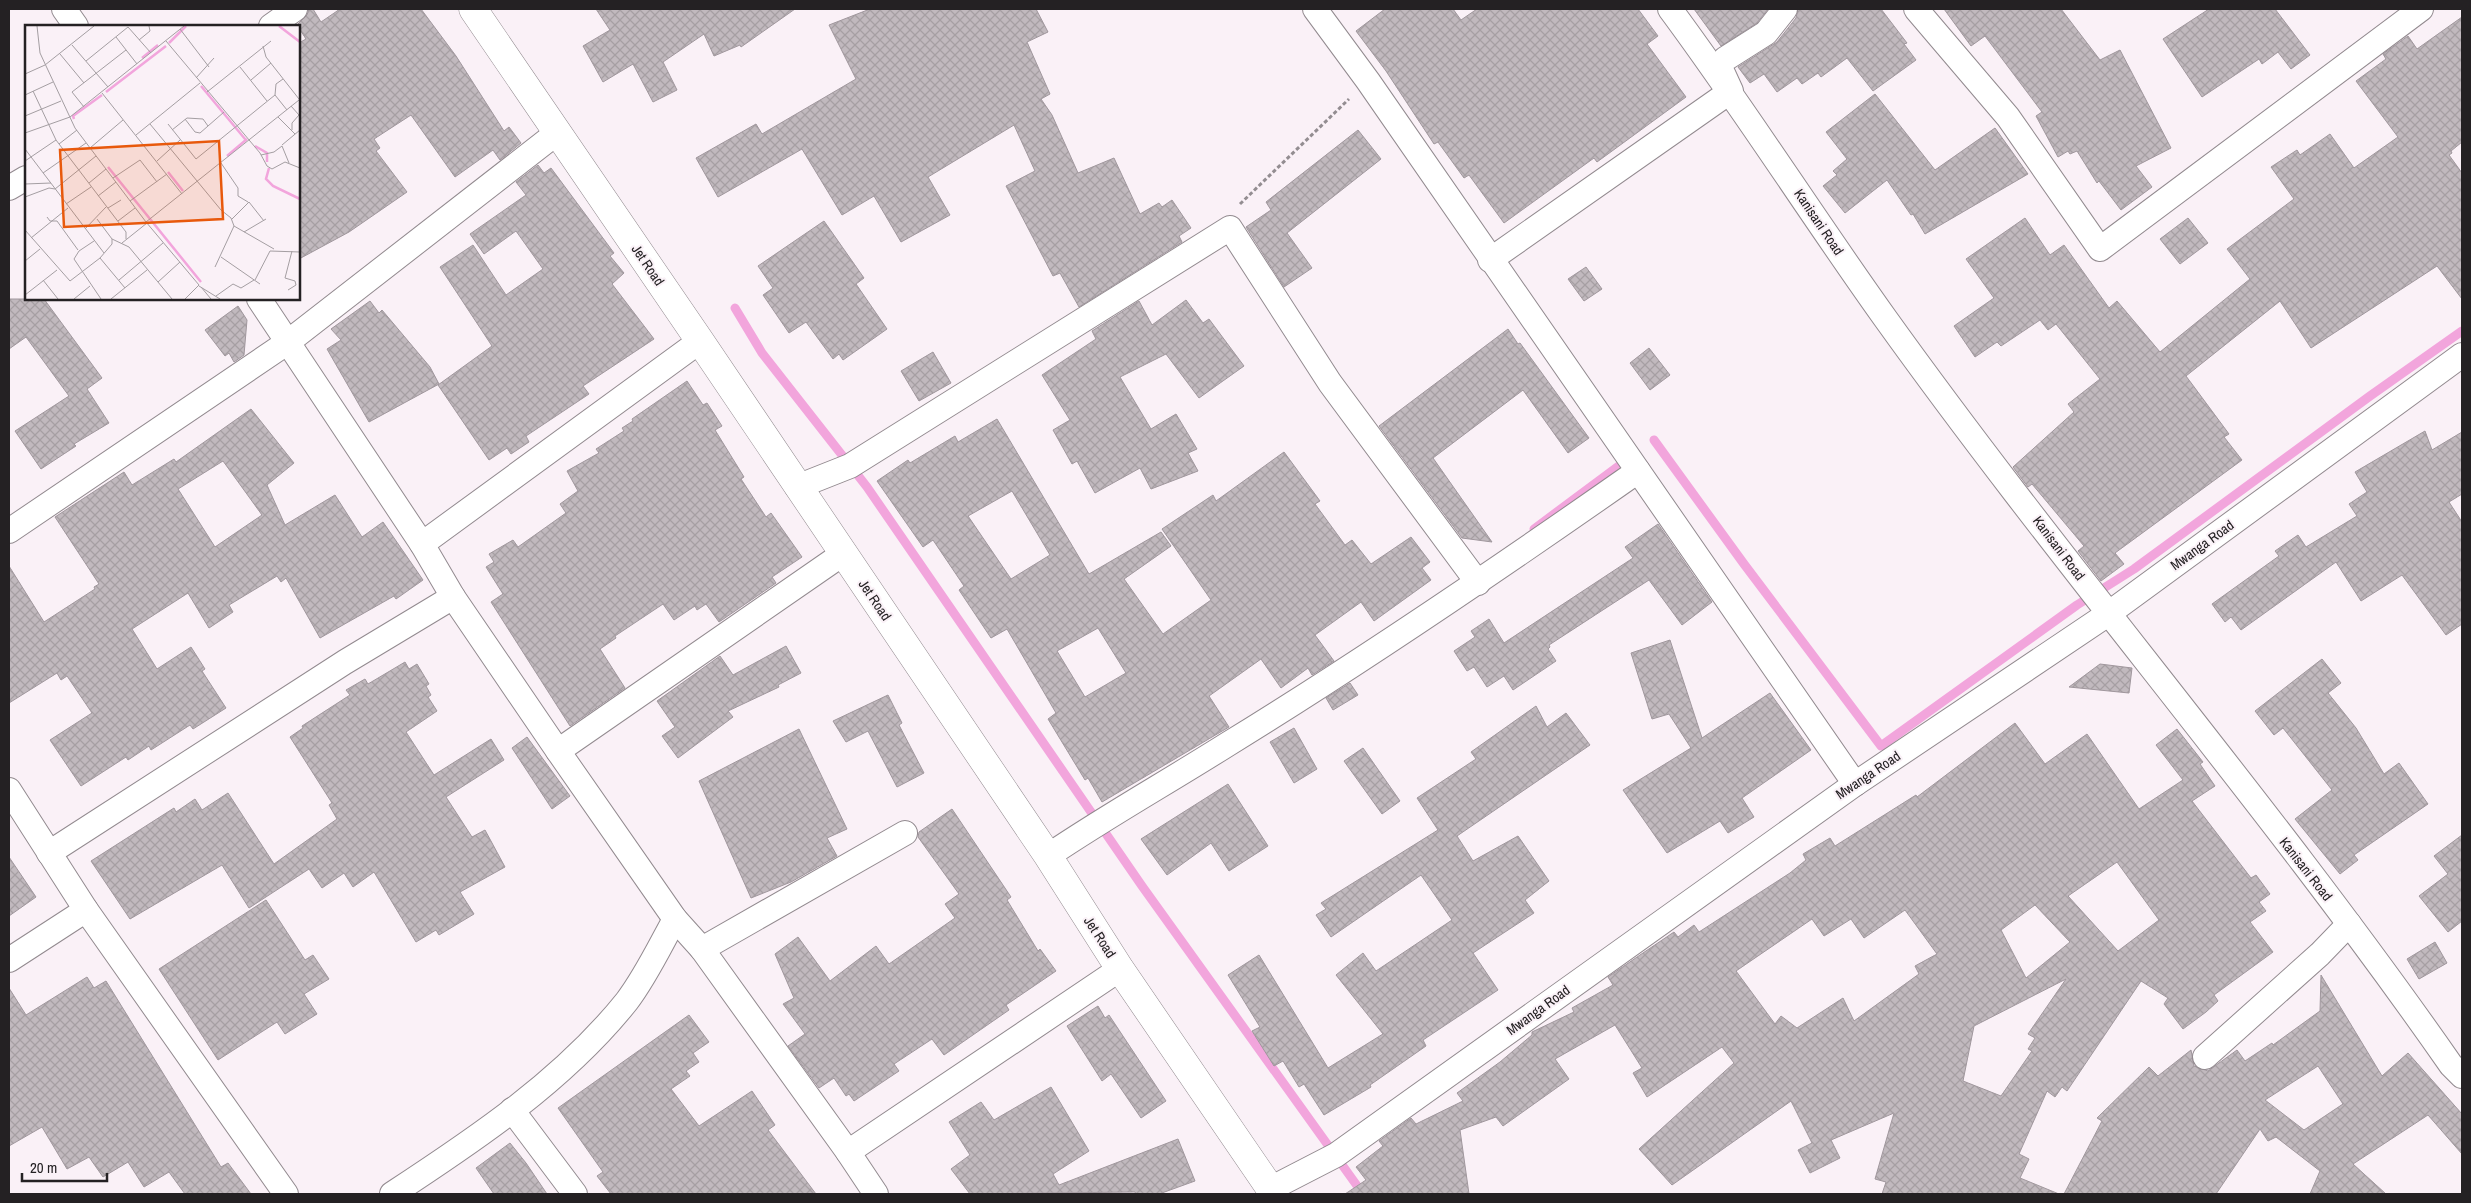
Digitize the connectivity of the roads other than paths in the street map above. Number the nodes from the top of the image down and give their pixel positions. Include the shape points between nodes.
1 (64, 9) edge
2 (294, 9) edge
3 (473, 9) edge
4 (1315, 9) edge
5 (1670, 9) edge
6 (1785, 9) edge
7 (1916, 9) edge
8 (2421, 9) edge
9 (75, 25) edge
10 (272, 25) edge
11 (1731, 91) junction
12 (558, 132) junction
13 (25, 179) edge
14 (9, 188) edge
15 (1490, 260) junction
16 (260, 300) edge
17 (700, 341) junction
18 (288, 342) junction
19 (2462, 355) edge
20 (1638, 471) junction
21 (797, 487) junction
22 (9, 531) edge
23 (422, 544) junction
24 (844, 553) junction
25 (1478, 583) junction
26 (453, 597) junction
27 (2108, 614) junction
28 (558, 751) junction
29 (1855, 784) junction
30 (9, 790) edge
31 (904, 833) dead end
32 (48, 853) junction
33 (1048, 856) junction
34 (86, 910) junction
35 (675, 919) junction
36 (2349, 924) junction
37 (702, 949) junction
38 (9, 960) edge
39 (1120, 969) junction
40 (2205, 1056) dead end
41 (2462, 1076) edge
42 (512, 1110) junction
43 (848, 1152) junction
44 (1272, 1192) edge
45 (286, 1194) edge
46 (392, 1194) edge
47 (575, 1194) edge
48 (876, 1194) edge

1 - 9 street
2 - 10 street
3 - 12 main road, Jet Road
4 - 15 street
5 - 11 street, Kanisani Road
6 - 11 street via 1766,33 1725,59 1720,67
7 - 8 street via 2008,117 2100,249
11 - 15 street
11 - 27 street, Kanisani Road via 1885,318
12 - 17 main road, Jet Road
12 - 18 street
13 - 14 street
15 - 20 street
16 - 18 street
17 - 21 main road, Jet Road
17 - 23 street
18 - 22 street
18 - 23 street
19 - 27 street, Mwanga Road
20 - 25 street
20 - 29 street
21 - 24 main road, Jet Road
21 - 25 street via 850,466 1230,228 1330,383
23 - 26 street
24 - 28 street
24 - 33 main road, Jet Road
25 - 33 street
26 - 28 street
26 - 32 street via 320,677
27 - 29 street, Mwanga Road
27 - 36 street, Kanisani Road
28 - 35 street
29 - 44 street, Mwanga Road via 1336,1155
30 - 32 street
31 - 37 street
32 - 34 street
33 - 39 main road, Jet Road
34 - 38 street
34 - 45 street
35 - 37 street
35 - 42 street via 628,999 596,1038
36 - 40 street via 2320,954
36 - 41 street, Kanisani Road via 2386,971 2450,1065
37 - 43 street
39 - 43 street
39 - 44 main road, Jet Road
42 - 46 street
42 - 47 street
43 - 48 street

